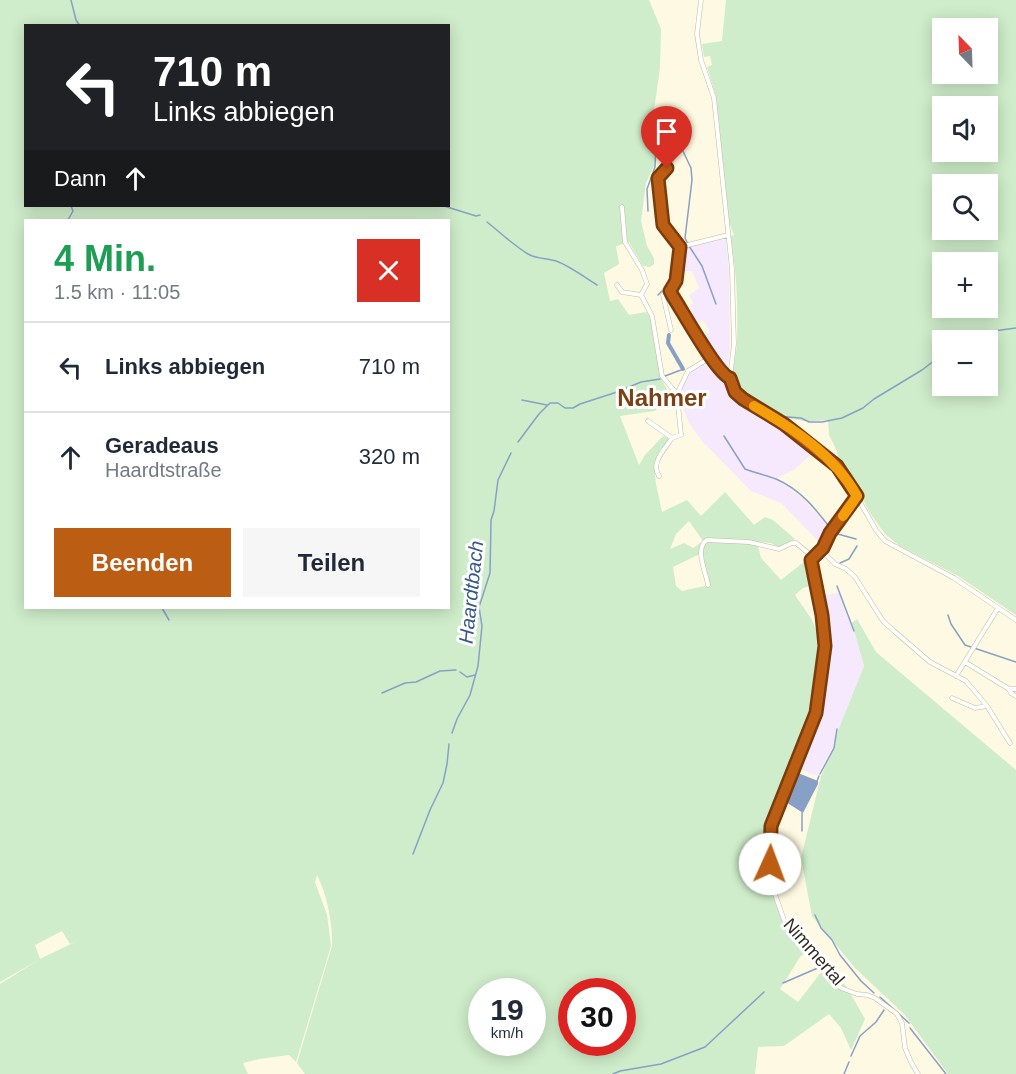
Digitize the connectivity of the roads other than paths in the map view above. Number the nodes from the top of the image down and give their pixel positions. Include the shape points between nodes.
1 (701, 0) edge
2 (674, 151) dead end
3 (622, 207) dead end
4 (728, 235) junction
5 (680, 247) junction
6 (617, 285) dead end
7 (670, 291) junction
8 (641, 296) junction
9 (671, 330) dead end
10 (711, 357) junction
11 (730, 378) junction
12 (677, 394) junction
13 (648, 421) dead end
14 (672, 438) junction
15 (659, 476) dead end
16 (857, 496) junction
17 (821, 550) junction
18 (813, 557) junction
19 (708, 585) dead end
20 (998, 608) junction
21 (1016, 620) edge
22 (965, 662) junction
23 (956, 676) junction
24 (1016, 688) edge
25 (1009, 689) junction
26 (1016, 696) edge
27 (952, 698) dead end
28 (987, 705) junction
29 (1010, 743) dead end
30 (918, 1074) edge

1 - 4 street via 697,34 714,98
2 - 5 street via 658,182 663,225
3 - 8 street via 625,242 647,284
4 - 5 street
4 - 11 street via 734,344
5 - 7 street via 676,281
6 - 8 street via 622,292
7 - 9 street via 663,295
7 - 10 street
8 - 12 street via 652,316 662,376
10 - 11 street
10 - 12 street via 688,371
11 - 16 street via 735,392 743,399 784,424 837,466
12 - 14 street via 682,433
13 - 14 street
14 - 15 street via 657,463
16 - 17 street
16 - 20 street via 885,541 954,578
17 - 18 street
17 - 23 street via 855,577 894,632 930,662
18 - 19 street via 796,543 779,549 749,542 707,540 700,549
18 - 30 street, Nimmertal via 824,651 816,713 771,826 772,886 784,920 841,988 875,998 897,1014 905,1048
20 - 21 street
20 - 22 street
22 - 23 street
22 - 25 street
23 - 28 street via 966,681
24 - 25 street
25 - 26 street
27 - 28 street via 975,708
28 - 29 street

